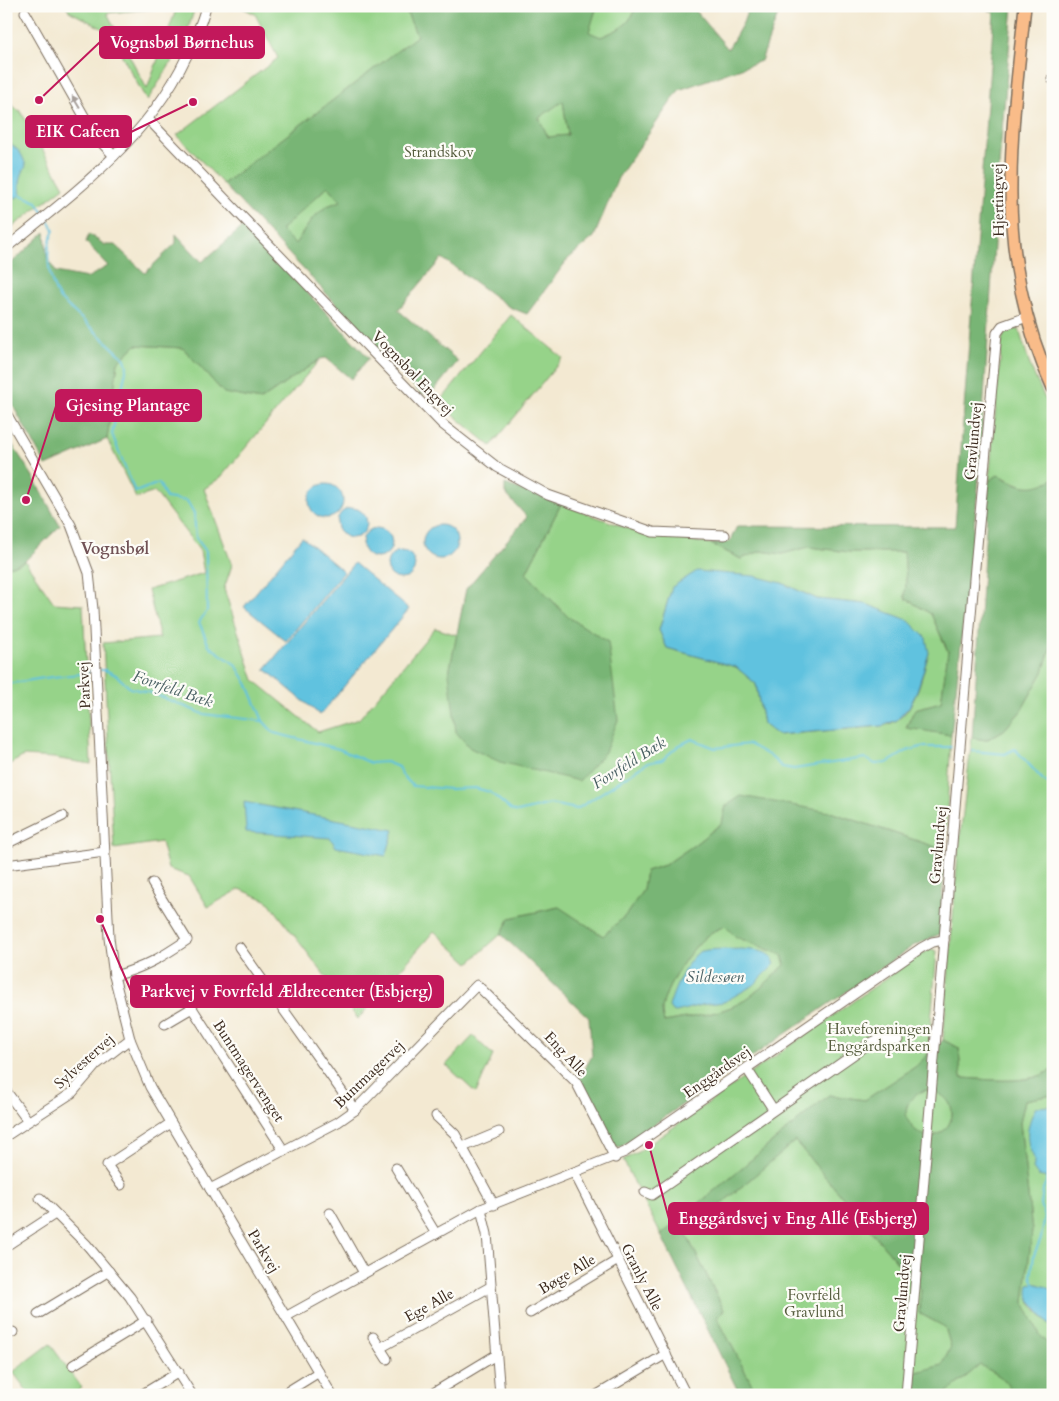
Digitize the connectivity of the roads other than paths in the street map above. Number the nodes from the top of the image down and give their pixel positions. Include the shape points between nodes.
1 (206, 6) edge
2 (1025, 6) edge
3 (25, 12) dead end
4 (148, 119) junction
5 (114, 156) junction
6 (6, 248) edge
7 (1027, 318) junction
8 (1053, 388) edge
9 (6, 413) edge
10 (725, 534) dead end
11 (63, 816) dead end
12 (6, 844) edge
13 (105, 852) junction
14 (6, 865) edge
15 (152, 883) dead end
16 (944, 940) junction
17 (239, 947) dead end
18 (114, 976) junction
19 (477, 985) joint
20 (165, 1024) dead end
21 (130, 1039) junction
22 (898, 1040) dead end
23 (747, 1069) junction
24 (6, 1092) edge
25 (773, 1109) junction
26 (355, 1110) junction
27 (436, 1116) dead end
28 (28, 1121) junction
29 (171, 1123) junction
30 (499, 1132) dead end
31 (6, 1136) edge
32 (463, 1146) junction
33 (284, 1151) junction
34 (615, 1158) junction
35 (396, 1168) dead end
36 (574, 1172) junction
37 (121, 1185) dead end
38 (210, 1190) junction
39 (645, 1192) dead end
40 (40, 1198) dead end
41 (494, 1205) junction
42 (481, 1209) junction
43 (330, 1213) dead end
44 (55, 1214) junction
45 (436, 1234) junction
46 (6, 1246) edge
47 (618, 1260) junction
48 (109, 1271) junction
49 (364, 1273) junction
50 (490, 1287) junction
51 (530, 1312) dead end
52 (38, 1314) dead end
53 (287, 1316) junction
54 (147, 1320) junction
55 (374, 1337) dead end
56 (380, 1348) junction
57 (666, 1354) junction
58 (496, 1355) junction
59 (386, 1359) dead end
60 (73, 1365) dead end
61 (180, 1372) junction
62 (318, 1372) junction
63 (141, 1395) edge
64 (192, 1395) edge
65 (282, 1395) edge
66 (332, 1395) edge
67 (430, 1395) edge
68 (500, 1395) edge
69 (597, 1395) edge
70 (686, 1395) edge
71 (906, 1395) edge

1 - 4 street via 179,75
2 - 7 main road, Hjertingvej via 1010,184 1015,245
5 -> 3 street via 88,123
4 - 5 street
4 - 10 street, Vognsbøl Engvej via 442,424 497,466 548,494 653,532
5 - 6 street via 96,175
7 - 8 main road, Hjertingvej
7 - 16 street, Gravlundvej via 1002,326 997,333
9 - 13 street, Parkvej via 70,524 89,574
11 - 12 street
13 - 14 street
13 - 18 street, Parkvej
15 - 18 street via 188,940 153,963
16 - 23 street, Enggårdsvej via 921,948
16 - 71 street, Gravlundvej
17 - 26 street
18 - 21 street, Parkvej
19 - 26 street, Buntmagervej
19 - 34 street, Eng Alle via 576,1082
20 - 33 street, Buntmagervænget via 192,1008
21 - 28 street, Sylvestervej via 96,1065 72,1093
21 - 29 street, Parkvej via 150,1087
22 - 25 street via 880,1039 870,1043
23 - 25 street
23 - 34 street, Enggårdsvej
24 - 28 street
25 - 39 street via 652,1195
26 - 33 street, Buntmagervej
27 - 32 street
28 - 31 street, Sylvestervej
29 - 37 street via 107,1165
29 - 38 street, Parkvej
30 - 32 street
32 - 41 street
33 - 38 street, Buntmagervej
34 - 36 street, Enggårdsvej
35 - 45 street
36 - 41 street, Enggårdsvej
36 - 47 street, Granly Alle
38 - 53 street, Parkvej
40 - 44 street
41 - 42 street, Enggårdsvej
42 - 45 street, Enggårdsvej
42 - 50 street via 487,1234
43 - 49 street
44 - 46 street
44 - 48 street
45 - 49 street, Enggårdsvej
47 - 51 street, Bøge Alle
47 - 57 street, Granly Alle
48 - 52 street
48 - 54 street
49 - 53 street, Enggårdsvej
50 - 56 street, Ege Alle
50 - 58 street
53 - 62 street, Parkvej
54 - 60 street
54 - 61 street
55 - 56 street
56 - 59 street
57 - 69 street
57 - 70 street, Granly Alle
58 - 67 street
58 - 68 street
61 - 63 street
61 - 64 street
62 - 65 street
62 - 66 street, Parkvej

